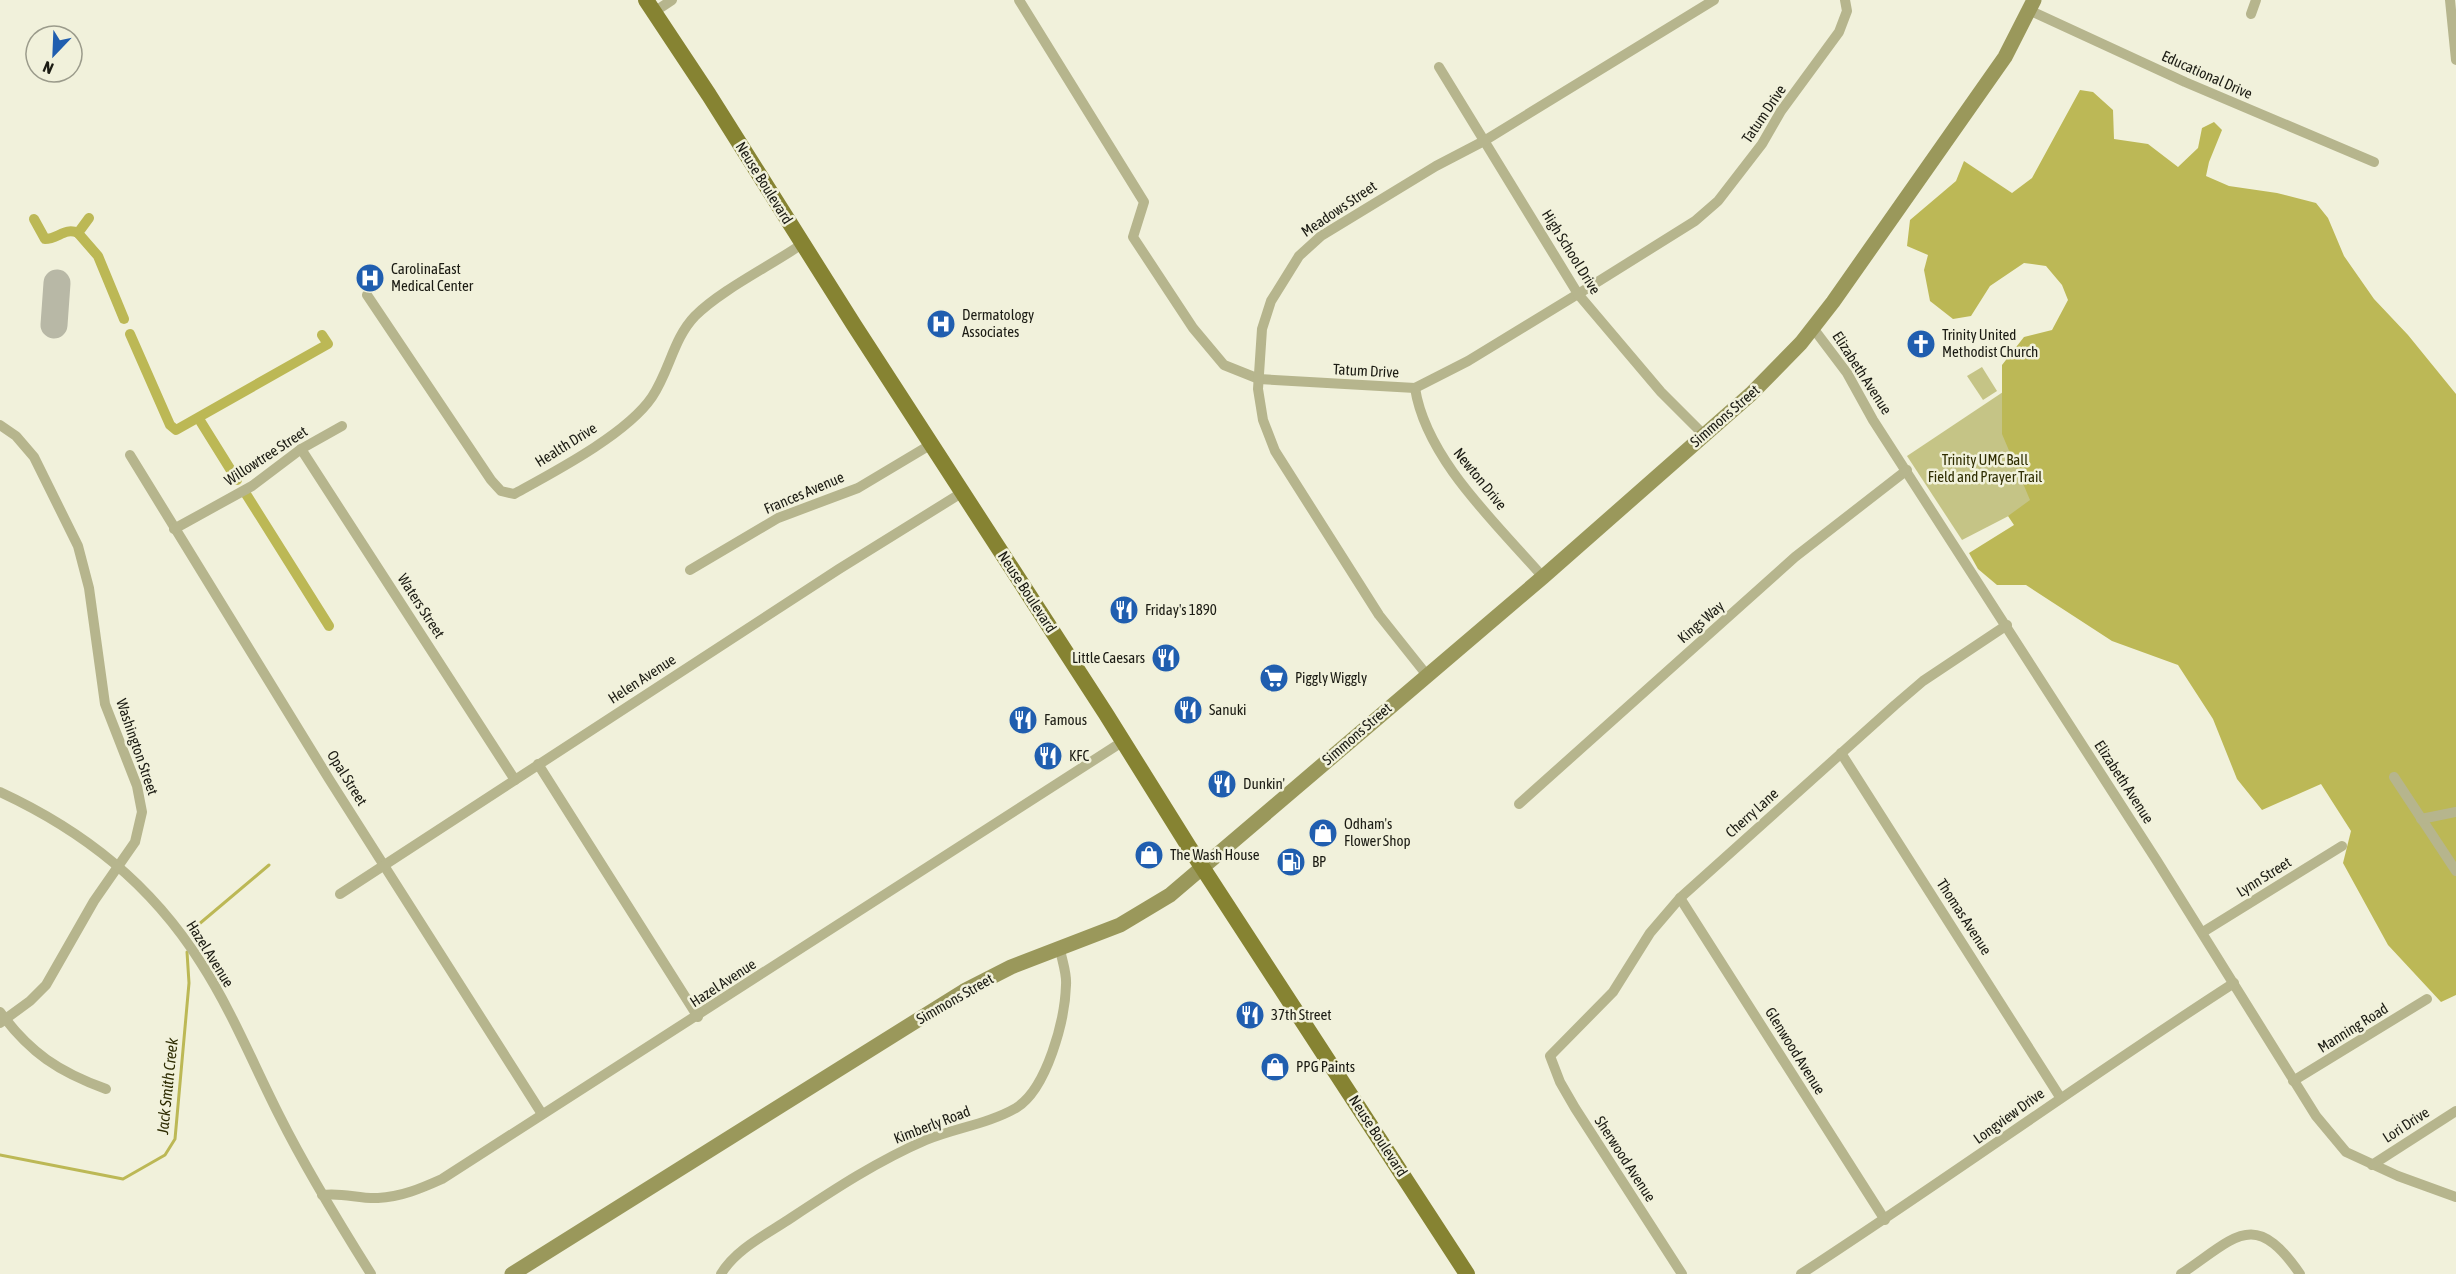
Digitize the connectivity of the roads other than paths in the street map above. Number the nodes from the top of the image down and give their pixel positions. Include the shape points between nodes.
1 (672, 0) edge
2 (1019, 0) edge
3 (1714, 0) edge
4 (1845, 0) edge
5 (2256, 0) edge
6 (2450, 0) edge
7 (2032, 5) edge
8 (650, 6) edge
9 (2252, 14) dead end
10 (2456, 60) edge
11 (1439, 68) dead end
12 (1484, 141) junction
13 (2374, 162) dead end
14 (802, 244) junction
15 (1578, 294) junction
16 (367, 295) dead end
17 (1813, 328) junction
18 (1259, 379) junction
19 (1415, 388) junction
20 (0, 425) edge
21 (342, 426) dead end
22 (1703, 434) junction
23 (930, 446) junction
24 (301, 449) junction
25 (130, 455) dead end
26 (1907, 470) junction
27 (963, 492) junction
28 (174, 529) junction
29 (690, 570) dead end
30 (1543, 577) junction
31 (2007, 625) junction
32 (1426, 674) junction
33 (1122, 742) junction
34 (1841, 753) junction
35 (538, 764) junction
36 (2394, 777) dead end
37 (515, 780) junction
38 (0, 792) edge
39 (1519, 804) dead end
40 (2456, 812) edge
41 (2421, 819) junction
42 (2342, 846) dead end
43 (118, 866) junction
44 (384, 866) junction
45 (1203, 868) junction
46 (2456, 871) edge
47 (340, 894) dead end
48 (1680, 898) junction
49 (2203, 932) junction
50 (1060, 949) junction
51 (2234, 983) junction
52 (2427, 999) dead end
53 (698, 1017) junction
54 (2, 1018) edge
55 (1550, 1056) joint
56 (2293, 1082) junction
57 (106, 1089) dead end
58 (2060, 1097) junction
59 (2456, 1111) edge
60 (542, 1114) junction
61 (2372, 1165) junction
62 (322, 1195) junction
63 (2456, 1197) edge
64 (1885, 1220) junction
65 (372, 1274) edge
66 (512, 1274) edge
67 (721, 1274) edge
68 (1467, 1274) edge
69 (1682, 1274) edge
70 (1801, 1274) edge
71 (2181, 1274) edge
72 (2300, 1274) edge

1 - 8 street
2 - 18 street, Tatum Drive via 1144,202 1133,237 1214,354 1224,365
3 - 12 street, Meadows Street
4 - 15 street, Tatum Drive via 1847,11 1839,32 1718,201 1695,221
5 - 9 street
6 - 10 street
7 - 13 street, Educational Drive via 2186,82
7 - 17 street, Simmons Street via 1976,101
8 - 14 main road, Neuse Boulevard
11 - 12 street, High School Drive
12 - 15 street, High School Drive
12 - 18 street, Meadows Street via 1349,218 1299,256 1271,301 1263,329
14 - 16 street, Health Drive via 696,316 679,338 654,394 636,416 514,494 501,491 491,480
14 - 23 main road, Neuse Boulevard
15 - 19 street, Tatum Drive via 1468,361
15 - 22 street, High School Drive via 1654,385
17 - 22 street, Simmons Street via 1773,373
17 - 26 street, Elizabeth Avenue via 1840,363 1859,399
18 - 19 street, Tatum Drive
18 - 32 street, Meadows Street via 1263,420 1275,451 1379,615
19 - 30 street, Newton Drive via 1419,413 1438,452
20 - 43 street, Washington Street via 34,457 67,520 86,574 105,704 137,786 142,812 135,842
21 - 24 street, Willowtree Street
22 - 30 street, Simmons Street
23 - 27 main road, Neuse Boulevard
23 - 29 street, Frances Avenue via 858,488 778,518
24 - 28 street, Willowtree Street via 252,486
24 - 37 street, Waters Street
25 - 28 street, Opal Street
26 - 31 street, Elizabeth Avenue
26 - 39 street, Kings Way via 1795,557
27 - 33 main road, Neuse Boulevard
27 - 35 street, Helen Avenue
28 - 44 street, Opal Street
30 - 32 street, Simmons Street
31 - 34 street, Cherry Lane via 1923,681
31 - 49 street, Elizabeth Avenue
32 - 45 street, Simmons Street
33 - 45 main road, Neuse Boulevard
33 - 53 street, Hazel Avenue
34 - 48 street, Cherry Lane
34 - 58 street, Thomas Avenue
35 - 37 street, Helen Avenue
35 - 53 street
36 - 41 street
37 - 44 street, Helen Avenue
38 - 43 street, Hazel Avenue via 62,824
40 - 41 street
41 - 46 street
42 - 49 street, Lynn Street
43 - 54 street, Washington Street via 46,985 30,1001
43 - 62 street, Hazel Avenue via 180,931 203,965
44 - 47 street, Helen Avenue
44 - 60 street, Opal Street
45 - 50 street, Simmons Street via 1139,915
45 - 68 main road, Neuse Boulevard
48 - 55 street, Cherry Lane via 1650,933 1613,992
48 - 64 street, Glenwood Avenue
49 - 51 street, Elizabeth Avenue
50 - 66 street, Simmons Street via 1011,967 957,996
50 - 67 street, Kimberly Road via 1066,982 1062,1016 1037,1086 1017,1107 927,1140 869,1169 745,1248
51 - 56 street, Elizabeth Avenue
51 - 58 street, Longview Drive
52 - 56 street, Manning Road
53 - 60 street, Hazel Avenue
54 - 57 street via 54,1067
55 - 69 street, Sherwood Avenue via 1575,1108
56 - 61 street, Elizabeth Avenue via 2335,1142
58 - 64 street, Longview Drive
59 - 61 street, Lori Drive
60 - 62 street, Hazel Avenue via 416,1191 378,1198 336,1192
61 - 63 street, Elizabeth Avenue
62 - 65 street, Hazel Avenue
64 - 70 street, Longview Drive
71 - 72 street via 2248,1233 2260,1234 2280,1246

